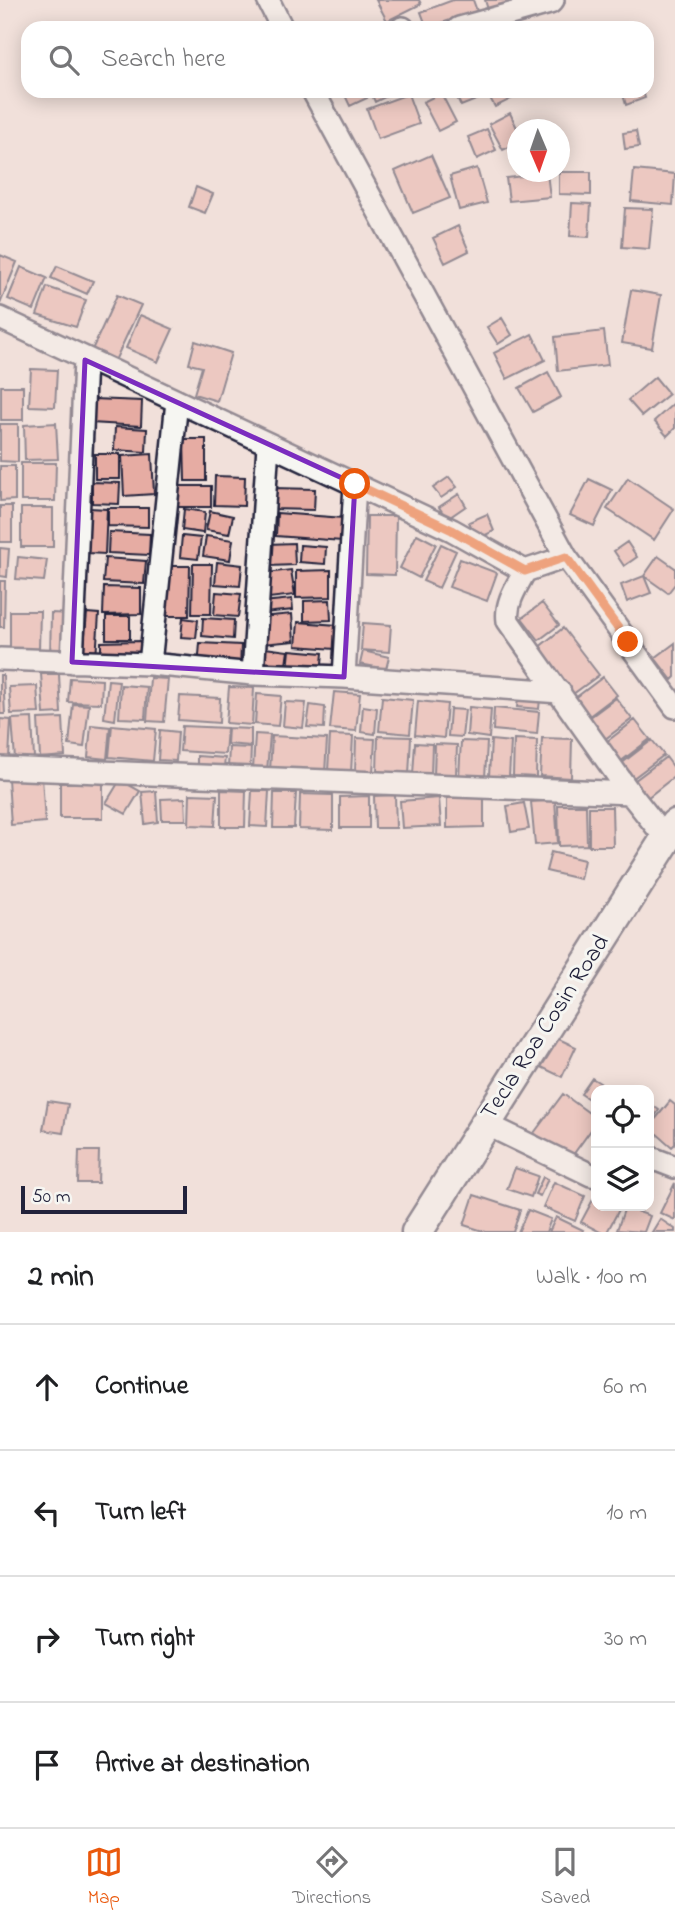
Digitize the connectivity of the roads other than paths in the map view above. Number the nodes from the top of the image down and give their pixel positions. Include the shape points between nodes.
1 (553, 0) edge
2 (274, 2) edge
3 (280, 21) edge
4 (484, 21) edge
5 (317, 98) edge
6 (1, 321) edge
7 (85, 360) junction
8 (177, 401) junction
9 (268, 445) junction
10 (355, 484) junction
11 (566, 557) junction
12 (525, 571) junction
13 (0, 659) edge
14 (72, 662) junction
15 (150, 664) junction
16 (253, 674) junction
17 (344, 677) junction
18 (560, 692) junction
19 (675, 707) edge
20 (0, 768) edge
21 (630, 793) junction
22 (671, 833) edge
23 (484, 1123) junction
24 (654, 1159) edge
25 (675, 1167) edge
26 (591, 1174) edge
27 (417, 1232) edge

1 - 4 street
2 - 3 street
5 - 11 street
6 - 7 street
7 - 8 street
7 - 14 street
8 - 9 street
8 - 15 street
9 - 10 street
9 - 16 street
10 - 12 street
10 - 17 street
11 - 12 street
11 - 19 street
12 - 18 street via 506,612 508,621
13 - 14 street
14 - 15 street
15 - 16 street
16 - 17 street
17 - 18 street
18 - 21 street
20 - 21 street
21 - 22 street
22 - 23 street, Tecla Roa Cosin Road
23 - 26 street
23 - 27 street, Tecla Roa Cosin Road
24 - 25 street

